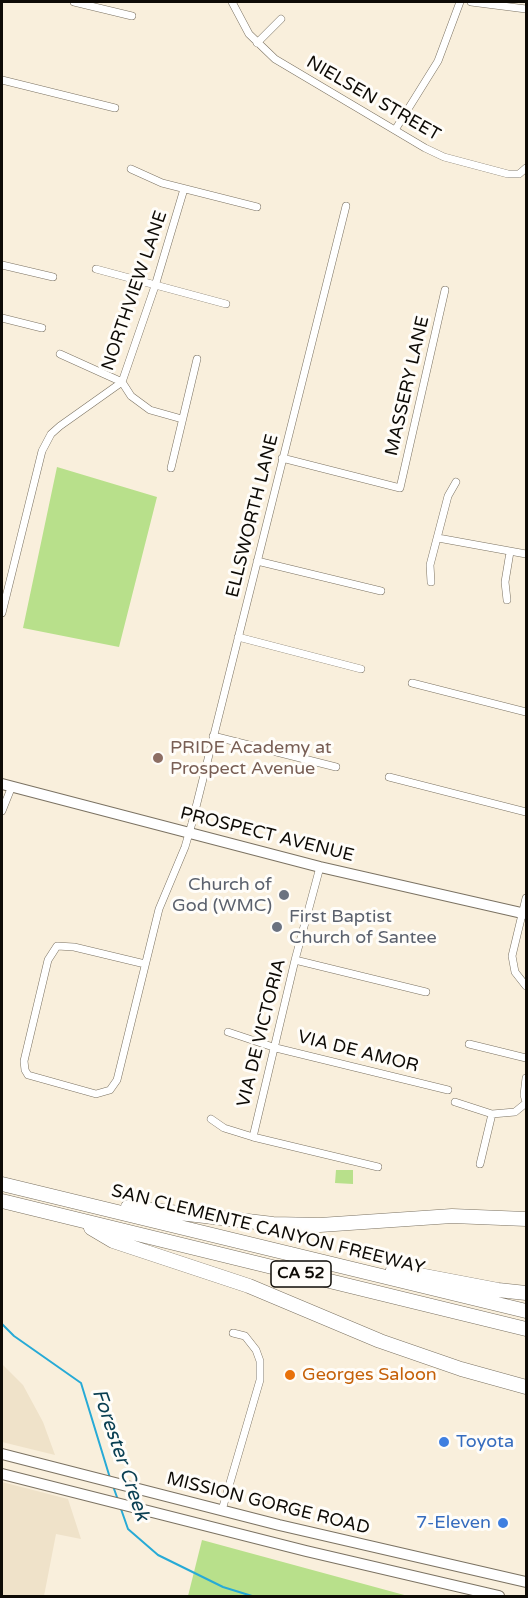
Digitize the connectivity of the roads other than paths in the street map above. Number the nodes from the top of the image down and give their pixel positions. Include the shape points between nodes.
1 (74, 2) edge
2 (232, 2) edge
3 (460, 2) edge
4 (471, 2) edge
5 (526, 9) edge
6 (132, 16) dead end
7 (281, 19) dead end
8 (257, 43) junction
9 (2, 80) edge
10 (115, 108) dead end
11 (395, 130) junction
12 (526, 168) edge
13 (131, 169) dead end
14 (184, 189) junction
15 (346, 206) dead end
16 (257, 207) dead end
17 (2, 265) edge
18 (96, 269) dead end
19 (53, 277) dead end
20 (155, 286) junction
21 (445, 290) dead end
22 (226, 304) dead end
23 (2, 318) edge
24 (42, 328) dead end
25 (60, 354) dead end
26 (197, 359) dead end
27 (122, 382) junction
28 (182, 419) junction
29 (282, 458) junction
30 (171, 468) dead end
31 (456, 482) dead end
32 (438, 538) junction
33 (510, 552) junction
34 (526, 555) edge
35 (257, 561) junction
36 (431, 582) dead end
37 (381, 591) dead end
38 (507, 600) dead end
39 (2, 613) edge
40 (238, 637) junction
41 (362, 669) dead end
42 (411, 683) dead end
43 (526, 711) edge
44 (213, 736) junction
45 (336, 767) dead end
46 (389, 777) dead end
47 (7, 785) edge
48 (2, 811) edge
49 (526, 812) edge
50 (188, 832) junction
51 (320, 867) junction
52 (526, 898) edge
53 (524, 914) edge
54 (295, 960) junction
55 (145, 964) junction
56 (526, 986) edge
57 (426, 992) dead end
58 (228, 1032) dead end
59 (469, 1044) dead end
60 (276, 1048) junction
61 (526, 1058) edge
62 (526, 1078) edge
63 (448, 1090) dead end
64 (455, 1102) dead end
65 (526, 1103) edge
66 (492, 1114) junction
67 (211, 1119) dead end
68 (253, 1137) junction
69 (480, 1164) dead end
70 (378, 1167) dead end
71 (2, 1184) edge
72 (67, 1200) junction
73 (2, 1201) edge
74 (526, 1219) edge
75 (76, 1220) junction
76 (215, 1236) junction
77 (526, 1293) edge
78 (526, 1311) edge
79 (526, 1329) edge
80 (233, 1333) dead end
81 (526, 1387) edge
82 (2, 1454) edge
83 (2, 1474) edge
84 (222, 1510) junction
85 (526, 1582) edge
86 (499, 1596) edge

1 - 6 street
2 - 8 street, NIELSEN STREET
3 - 11 street via 438,61
4 - 5 street
7 - 8 street
8 - 11 street, NIELSEN STREET via 275,59
9 - 10 street
11 - 12 street, NIELSEN STREET via 444,157 508,174 519,174
13 - 14 street
14 - 16 street
14 - 20 street, NORTHVIEW LANE
15 - 29 street, ELLSWORTH LANE
17 - 19 street
18 - 20 street
20 - 22 street
20 - 27 street, NORTHVIEW LANE
21 - 29 street, MASSERY LANE via 400,488
23 - 24 street
25 - 27 street
26 - 28 street
27 - 28 street via 145,407
27 - 39 street, NORTHVIEW LANE via 60,426 42,451
28 - 30 street
29 - 35 street, ELLSWORTH LANE
31 - 32 street via 448,496
32 - 33 street
32 - 36 street via 430,565
33 - 34 street
33 - 38 street via 505,582
35 - 37 street
35 - 40 street, ELLSWORTH LANE
40 - 41 street
40 - 44 street, ELLSWORTH LANE
42 - 43 street
44 - 45 street
44 - 50 street, ELLSWORTH LANE
46 - 49 street
47 - 48 street
47 - 50 main road, PROSPECT AVENUE
50 - 51 main road, PROSPECT AVENUE
50 - 55 street, ELLSWORTH LANE via 159,909
51 - 53 main road, PROSPECT AVENUE
51 - 54 street, VIA DE VICTORIA
52 - 53 street
53 - 56 street via 512,956 515,972
54 - 57 street
54 - 60 street, VIA DE VICTORIA
55 - 55 street, ELLSWORTH LANE via 117,1080 110,1090 96,1094 28,1075 24,1061 48,960 57,946
58 - 60 street, VIA DE AMOR
59 - 61 street
60 - 63 street, VIA DE AMOR
60 - 68 street, VIA DE VICTORIA
62 - 65 street
64 - 66 street
65 - 66 street via 516,1112
66 - 69 street
67 - 68 street via 224,1128
68 - 70 street
71 - 72 highway, SAN CLEMENTE CANYON FREEWAY / CA 52
72 - 74 highway via 273,1224 320,1225 452,1216
72 - 76 highway, SAN CLEMENTE CANYON FREEWAY / CA 52
73 - 75 highway, SAN CLEMENTE CANYON FREEWAY / CA 52
75 - 79 highway, SAN CLEMENTE CANYON FREEWAY / CA 52
75 - 81 highway via 113,1241 249,1286 380,1341 461,1370
76 - 77 highway
76 - 78 highway, SAN CLEMENTE CANYON FREEWAY / CA 52
80 - 84 street via 245,1336 256,1350 260,1380
82 - 84 main road, MISSION GORGE ROAD
83 - 86 main road, MISSION GORGE ROAD
84 - 85 main road, MISSION GORGE ROAD

